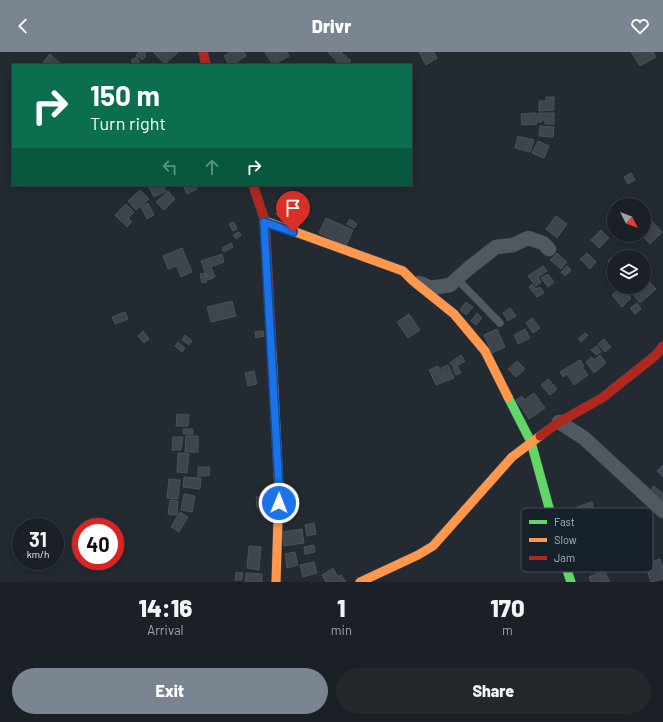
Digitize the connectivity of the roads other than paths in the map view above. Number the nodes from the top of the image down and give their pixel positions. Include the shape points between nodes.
1 (203, 52) edge
2 (206, 64) edge
3 (253, 186) edge
4 (264, 222) junction
5 (549, 249) dead end
6 (457, 279) junction
7 (413, 281) junction
8 (500, 323) dead end
9 (663, 346) edge
10 (560, 422) junction
11 (531, 442) junction
12 (549, 508) edge
13 (663, 511) edge
14 (568, 572) edge
15 (276, 582) edge
16 (360, 582) edge
17 (571, 582) edge

1 - 2 street
3 - 4 street
4 - 7 street via 403,271
4 - 15 street via 279,488
5 - 6 street via 543,243 528,238 513,245 496,247
6 - 7 street via 450,285 431,288
6 - 8 lane
7 - 11 street via 454,314 485,351
9 - 10 street via 656,355 602,398
10 - 11 street
10 - 13 street via 584,438
11 - 12 street
11 - 16 street via 512,457 433,546
14 - 17 street

